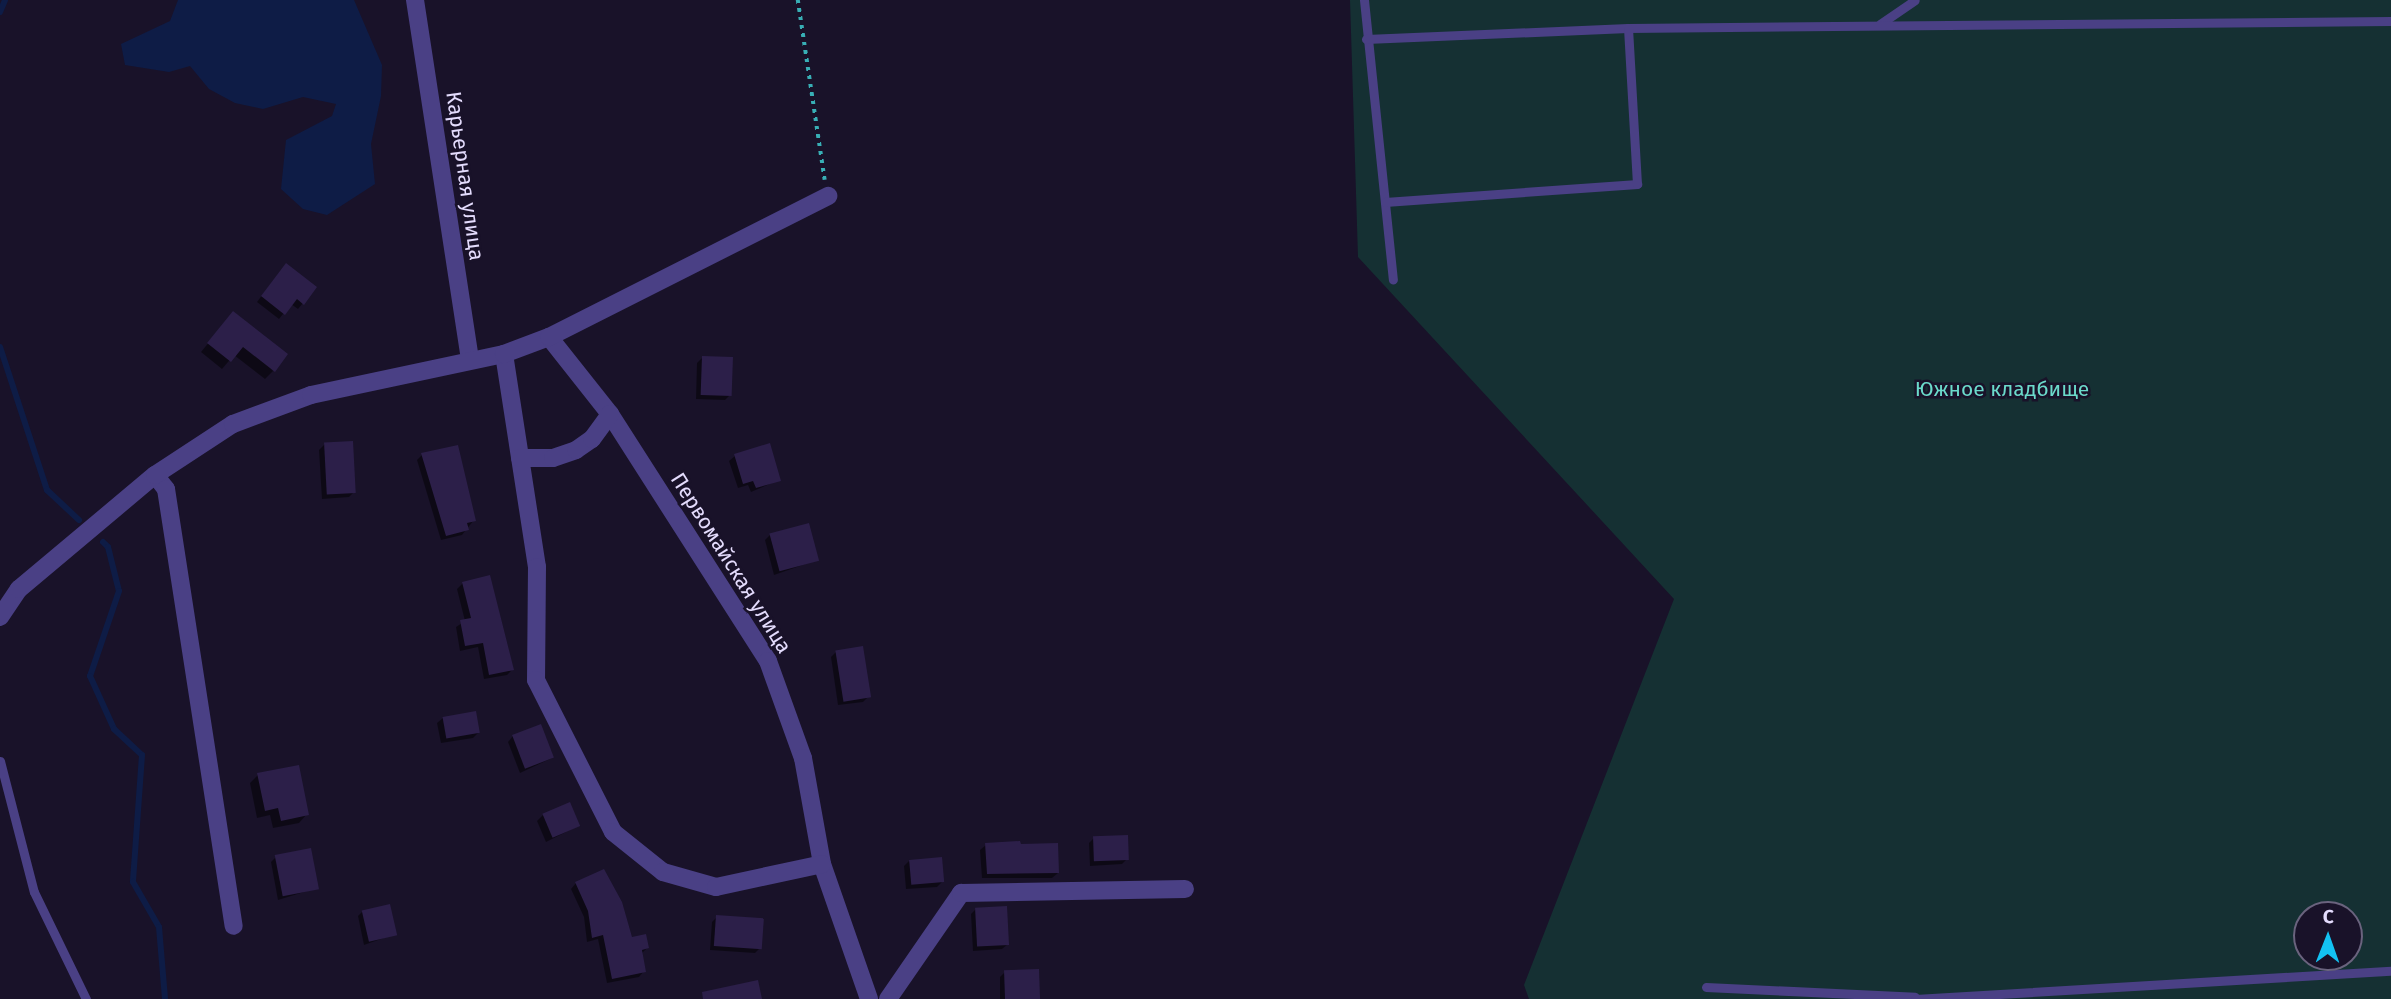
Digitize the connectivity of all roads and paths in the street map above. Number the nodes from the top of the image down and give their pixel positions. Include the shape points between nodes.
1 (415, 0) edge
2 (798, 0) edge
3 (1364, 0) edge
4 (1915, 0) edge
5 (2391, 22) edge
6 (1880, 24) junction
7 (1628, 28) junction
8 (1366, 39) junction
9 (828, 195) joint
10 (1385, 202) junction
11 (1393, 279) dead end
12 (550, 337) junction
13 (504, 354) junction
14 (470, 359) junction
15 (610, 414) junction
16 (520, 458) junction
17 (155, 475) junction
18 (0, 617) edge
19 (0, 761) edge
20 (822, 864) junction
21 (1185, 889) dead end
22 (234, 926) dead end
23 (2391, 971) edge
24 (1706, 987) dead end
25 (1915, 998) edge
26 (86, 999) edge
27 (869, 999) edge
28 (888, 999) edge

1 - 14 street, Карьерная улица
2 - 9 path
3 - 8 lane
4 - 6 lane
5 - 6 lane
6 - 7 lane
7 - 8 lane
7 - 10 lane via 1637,184
8 - 10 lane
9 - 12 street
10 - 11 lane
12 - 13 street
12 - 15 street, Первомайская улица
13 - 14 street
13 - 16 street
14 - 17 street via 311,395 233,424
15 - 16 street via 592,439 576,450 554,458
15 - 20 street, Первомайская улица via 768,661 803,758
16 - 20 street via 537,567 536,680 613,832 663,872 716,887
17 - 18 street via 19,589
17 - 22 street via 166,489
19 - 26 lane via 34,892
20 - 27 street, Первомайская улица
21 - 28 street via 961,893
23 - 25 lane
24 - 25 lane

